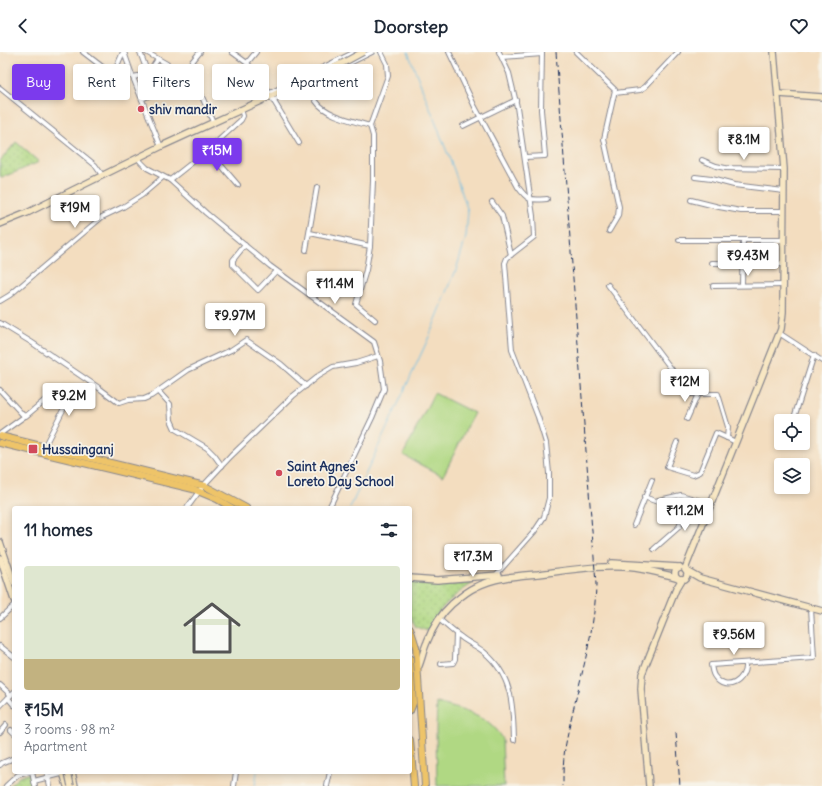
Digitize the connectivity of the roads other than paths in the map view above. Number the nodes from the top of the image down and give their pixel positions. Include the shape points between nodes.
1 (82, 52) edge
2 (124, 52) edge
3 (140, 52) edge
4 (146, 52) edge
5 (200, 52) edge
6 (232, 52) edge
7 (256, 52) edge
8 (356, 52) edge
9 (363, 52) edge
10 (372, 52) edge
11 (381, 52) edge
12 (450, 52) edge
13 (499, 52) edge
14 (504, 52) edge
15 (576, 52) edge
16 (678, 52) edge
17 (774, 52) edge
18 (542, 53) edge
19 (531, 54) edge
20 (503, 57) junction
21 (158, 59) junction
22 (356, 60) junction
23 (247, 63) junction
24 (98, 64) edge
25 (118, 64) edge
26 (144, 64) edge
27 (155, 64) edge
28 (167, 64) dead end
29 (191, 64) edge
30 (348, 64) edge
31 (138, 76) edge
32 (133, 77) junction
33 (0, 88) edge
34 (138, 89) edge
35 (615, 93) junction
36 (779, 94) junction
37 (277, 95) edge
38 (272, 97) junction
39 (822, 97) edge
40 (142, 100) edge
41 (203, 100) edge
42 (316, 100) edge
43 (516, 100) junction
44 (241, 109) junction
45 (480, 117) junction
46 (213, 122) junction
47 (370, 126) junction
48 (463, 126) dead end
49 (299, 143) dead end
50 (161, 147) junction
51 (208, 150) junction
52 (525, 157) junction
53 (138, 158) junction
54 (702, 160) dead end
55 (784, 169) junction
56 (102, 176) junction
57 (163, 177) junction
58 (695, 177) dead end
59 (170, 180) junction
60 (238, 185) dead end
61 (317, 187) dead end
62 (784, 191) junction
63 (531, 200) junction
64 (547, 200) dead end
65 (691, 200) dead end
66 (492, 202) dead end
67 (784, 211) junction
68 (13, 220) junction
69 (0, 224) edge
70 (0, 228) edge
71 (609, 231) dead end
72 (310, 233) junction
73 (679, 240) dead end
74 (743, 240) junction
75 (784, 240) junction
76 (245, 245) junction
77 (370, 246) junction
78 (306, 250) dead end
79 (511, 255) junction
80 (712, 263) dead end
81 (742, 263) junction
82 (784, 264) junction
83 (276, 271) junction
84 (608, 285) dead end
85 (784, 285) junction
86 (713, 286) dead end
87 (742, 286) junction
88 (0, 301) edge
89 (375, 320) dead end
90 (0, 324) edge
91 (779, 333) junction
92 (814, 355) junction
93 (378, 356) junction
94 (822, 361) edge
95 (306, 386) junction
96 (0, 390) edge
97 (159, 392) junction
98 (698, 394) junction
99 (795, 414) edge
100 (25, 416) junction
101 (687, 419) dead end
102 (0, 435) edge
103 (727, 438) junction
104 (677, 442) dead end
105 (736, 442) junction
106 (0, 443) edge
107 (44, 447) junction
108 (222, 466) junction
109 (141, 473) junction
110 (652, 480) dead end
111 (201, 488) junction
112 (644, 498) junction
113 (690, 498) junction
114 (711, 504) junction
115 (188, 506) edge
116 (229, 506) edge
117 (242, 506) edge
118 (330, 506) edge
119 (634, 525) dead end
120 (0, 542) edge
121 (654, 549) dead end
122 (0, 550) edge
123 (0, 558) edge
124 (683, 568) junction
125 (495, 576) junction
126 (12, 577) edge
127 (412, 578) edge
128 (680, 578) junction
129 (700, 578) junction
130 (12, 585) edge
131 (12, 594) edge
132 (12, 607) edge
133 (811, 608) junction
134 (822, 611) edge
135 (0, 618) edge
136 (439, 619) junction
137 (412, 634) edge
138 (456, 634) junction
139 (0, 646) edge
140 (12, 655) edge
141 (745, 663) junction
142 (441, 664) dead end
143 (418, 668) junction
144 (0, 685) edge
145 (412, 688) edge
146 (12, 692) edge
147 (12, 694) edge
148 (8, 698) junction
149 (12, 703) edge
150 (412, 705) edge
151 (0, 706) edge
152 (420, 708) junction
153 (412, 710) edge
154 (6, 725) dead end
155 (0, 732) edge
156 (514, 740) dead end
157 (12, 759) edge
158 (412, 763) edge
159 (0, 765) edge
160 (24, 774) edge
161 (32, 774) edge
162 (48, 774) edge
163 (60, 774) edge
164 (66, 774) edge
165 (67, 774) edge
166 (72, 774) edge
167 (236, 774) edge
168 (330, 774) edge
169 (49, 778) junction
170 (34, 784) edge
171 (6, 786) edge
172 (50, 786) edge
173 (66, 786) edge
174 (71, 786) edge
175 (75, 786) edge
176 (234, 786) edge
177 (327, 786) edge
178 (414, 786) edge
179 (425, 786) edge
180 (649, 786) edge

1 - 24 street
2 - 25 street
2 - 32 street
3 - 26 street
4 - 21 street
5 - 29 street
6 - 23 street
7 - 23 street
8 - 22 street
8 - 38 street
9 - 38 street, bridge
10 - 22 street
11 - 47 street via 387,64 388,76
12 - 45 street
13 - 20 street
14 - 20 street
15 - 35 street via 615,90
16 - 35 street via 645,87
17 - 36 street
18 - 19 street
18 - 52 street via 545,156
19 - 20 street
20 - 43 street
21 - 27 street
21 - 28 street
22 - 30 street
23 - 38 street
31 - 32 street
32 - 34 street
33 - 56 street via 96,165
35 - 71 street via 604,139 619,206 618,216
36 - 39 street
36 - 55 street
37 - 38 street
38 - 44 street
38 - 49 street
40 - 50 street
41 - 46 street
42 - 47 street via 323,108 339,116
43 - 45 street
43 - 52 street
44 - 46 street
44 - 51 street via 241,120
45 - 48 street
45 - 63 street via 518,187 524,196
46 - 50 street
47 - 77 street via 373,136
50 - 53 street
51 - 59 street
51 - 60 street
52 - 63 street
53 - 56 street
53 - 57 street via 147,168
54 - 55 street via 725,168
55 - 62 street
56 - 68 street
57 - 59 street
57 - 88 street via 123,207 102,217
58 - 62 street
59 - 76 street
61 - 72 street
62 - 67 street
63 - 64 street
63 - 79 street via 534,237
65 - 67 street via 741,211
66 - 79 street via 502,216
67 - 75 street
68 - 69 street
68 - 70 street
72 - 77 street
72 - 78 street
73 - 74 street
74 - 75 street
74 - 81 street
75 - 82 street
76 - 83 street
76 - 83 street via 233,260 233,265 258,290
77 - 89 street via 356,304
79 - 125 street via 505,263 512,350 546,443 549,498 544,516 534,532
80 - 81 street
81 - 82 street
81 - 87 street
82 - 85 street
83 - 93 street via 374,342
84 - 98 street via 691,394
85 - 87 street
85 - 91 street
86 - 87 street
90 - 97 street via 32,342 100,388 117,403 144,400
91 - 92 street
91 - 105 street
92 - 94 street
92 - 99 street
93 - 95 street via 356,363 333,366
93 - 118 street via 384,389
95 - 97 street via 281,364 246,340 188,370
95 - 108 street
96 - 100 street
97 - 108 street via 170,404 171,420 176,429 207,448
98 - 101 street
98 - 103 street via 718,394 728,426
100 - 102 street
100 - 107 street via 51,394 65,406
102 - 107 main road
103 - 104 street via 716,433 700,472 693,475 667,467
103 - 105 street
105 - 114 street
106 - 109 main road
107 - 109 main road
108 - 111 street
109 - 111 main road
110 - 112 street
111 - 115 street
111 - 116 main road
111 - 117 main road via 221,494
112 - 113 street via 655,501 681,495
112 - 119 street
113 - 114 street
113 - 121 street via 679,527
114 - 124 street
120 - 126 street
122 - 130 street
123 - 131 street
124 - 125 street via 614,563
124 - 128 street via 687,575
124 - 128 street via 675,571
124 - 129 street
125 - 127 street via 437,580
128 - 129 street
128 - 136 street via 635,568 616,567 578,568 511,577 476,587 461,596
128 - 180 street via 642,674
129 - 133 street
132 - 135 street
133 - 134 street
133 - 141 street via 814,658
136 - 138 street
136 - 143 street
137 - 143 main road
138 - 142 street via 453,663
138 - 156 street via 495,662 511,694
139 - 140 street
141 - 141 street via 711,665 713,676 719,682 736,683 745,671
143 - 152 main road
144 - 146 street
145 - 150 main road
147 - 148 street
148 - 149 street
148 - 151 street
152 - 153 main road
152 - 179 main road
154 - 155 street
157 - 159 street
158 - 178 main road
160 - 171 street
161 - 170 street
162 - 169 street
163 - 169 street
164 - 173 street
165 - 174 street, bridge
166 - 175 street
167 - 176 street
168 - 177 street
169 - 170 street
169 - 172 street

